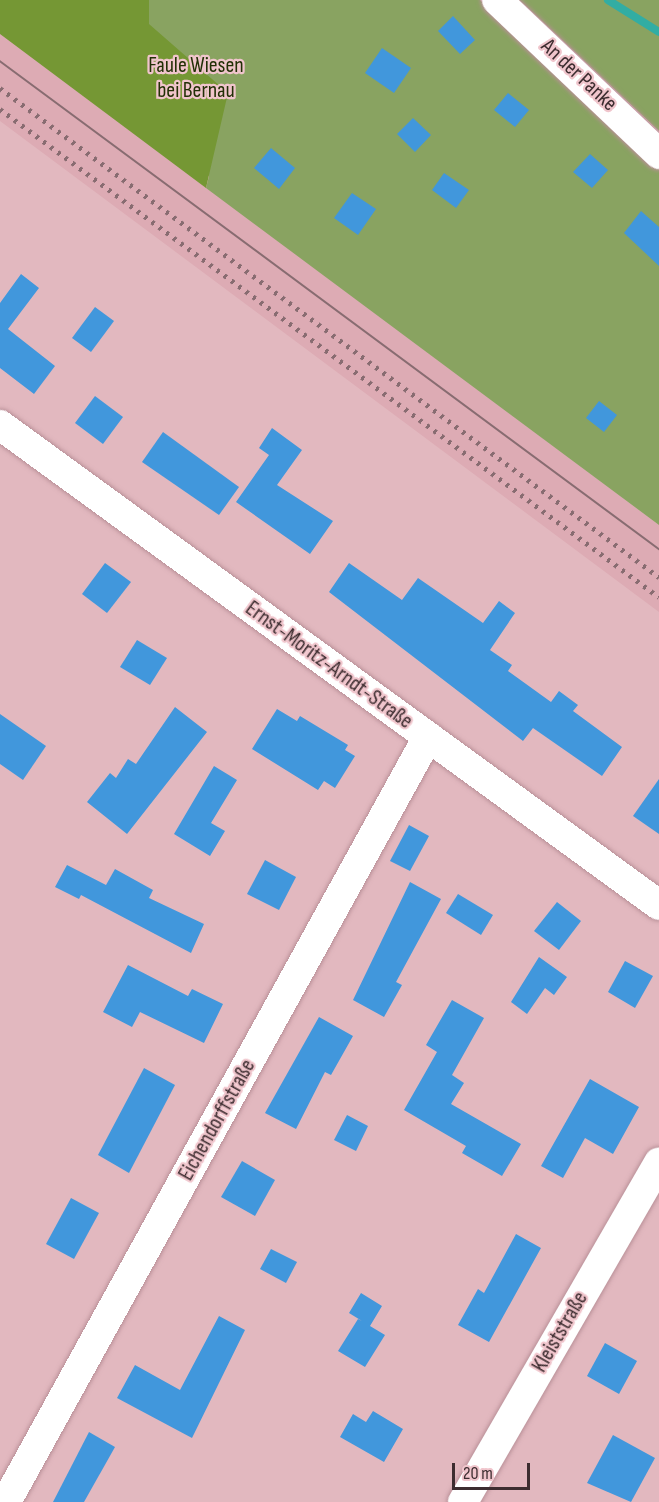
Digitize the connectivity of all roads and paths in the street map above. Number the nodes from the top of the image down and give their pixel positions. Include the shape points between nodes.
1 (497, 0) edge
2 (659, 154) edge
3 (0, 425) edge
4 (428, 737) junction
5 (659, 905) edge
6 (659, 1162) edge
7 (6, 1502) edge
8 (463, 1502) edge

1 - 2 street, An der Panke
3 - 4 street, Ernst-Moritz-Arndt-Straße
4 - 5 street, Ernst-Moritz-Arndt-Straße
4 - 7 street, Eichendorffstraße
6 - 8 street, Kleiststraße

